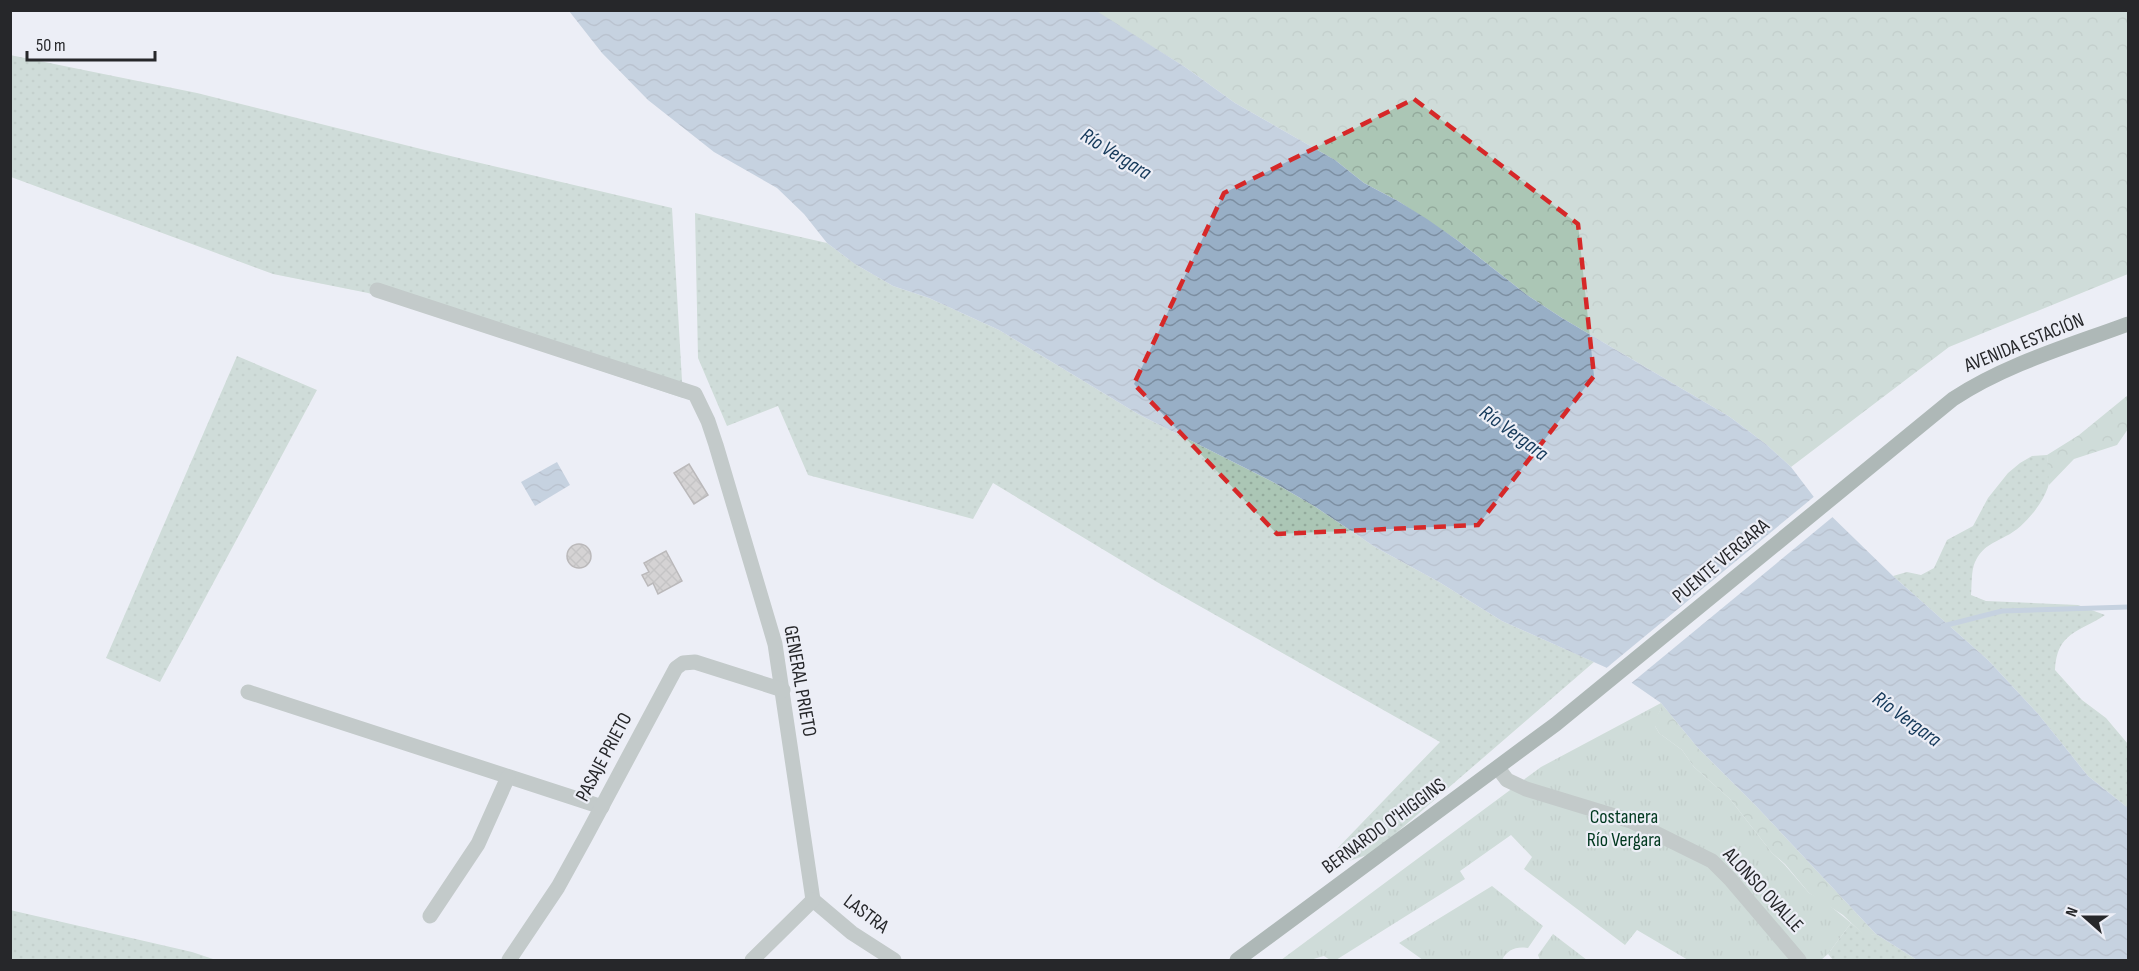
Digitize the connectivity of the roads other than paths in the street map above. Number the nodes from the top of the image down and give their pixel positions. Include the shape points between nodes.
1 (377, 290) dead end
2 (2128, 324) edge
3 (1912, 430) joint
4 (783, 690) junction
5 (248, 692) dead end
6 (1556, 724) joint
7 (1498, 768) junction
8 (508, 777) junction
9 (602, 807) junction
10 (813, 900) junction
11 (430, 916) dead end
12 (509, 960) edge
13 (752, 960) edge
14 (894, 960) edge
15 (1237, 960) edge
16 (1799, 960) edge

1 - 4 street, GENERAL PRIETO via 694,394 716,445 775,644
2 - 3 main road, AVENIDA ESTACIÓN via 1977,383
3 - 6 main road, PUENTE VERGARA
4 - 9 street, PASAJE PRIETO via 695,662 679,665
4 - 10 street, GENERAL PRIETO
5 - 8 street
6 - 7 main road, BERNARDO O'HIGGINS
7 - 15 main road, BERNARDO O'HIGGINS
7 - 16 street, ALONSO OVALLE via 1507,780 1526,789 1631,821 1712,861
8 - 9 street
8 - 11 street via 478,844
9 - 12 street, PASAJE PRIETO via 558,887
10 - 13 street
10 - 14 street, LASTRA via 852,933

